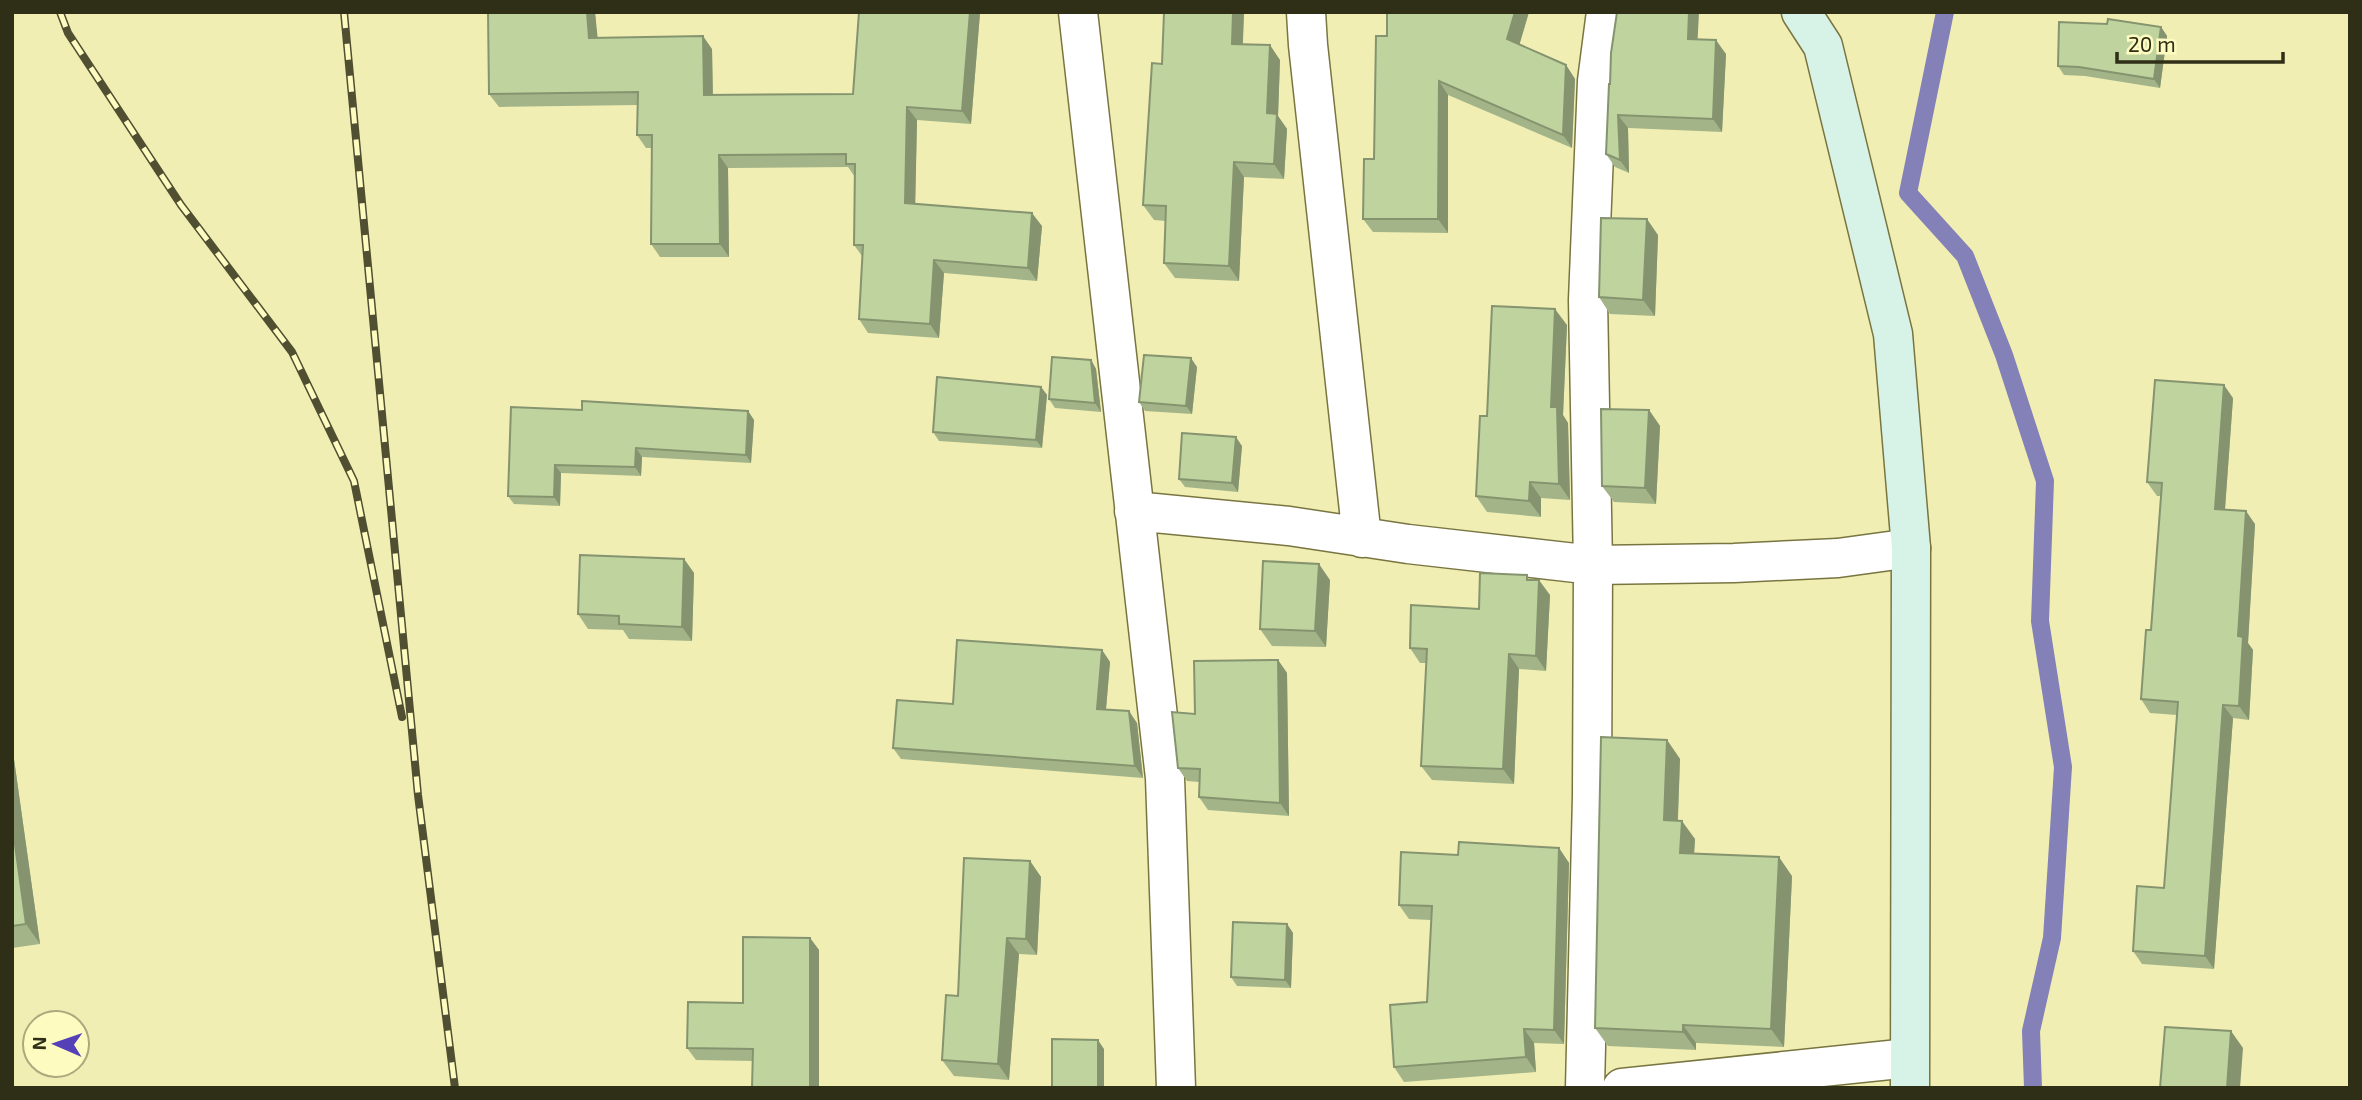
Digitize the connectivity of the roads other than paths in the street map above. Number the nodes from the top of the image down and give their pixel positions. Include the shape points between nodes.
1 (1078, 12) edge
2 (1306, 12) edge
3 (1606, 12) edge
4 (1801, 12) edge
5 (1134, 511) junction
6 (1362, 538) junction
7 (1911, 548) junction
8 (1593, 565) junction
9 (1909, 1073) edge
10 (1176, 1088) edge
11 (1585, 1088) edge
12 (1622, 1088) edge

1 - 5 street
2 - 6 street
3 - 8 street via 1597,81 1588,300
4 - 7 street via 1823,47 1893,334
5 - 6 street
5 - 10 street via 1165,778
6 - 8 street
7 - 8 street via 1812,559
7 - 9 street
8 - 11 street
9 - 12 street

